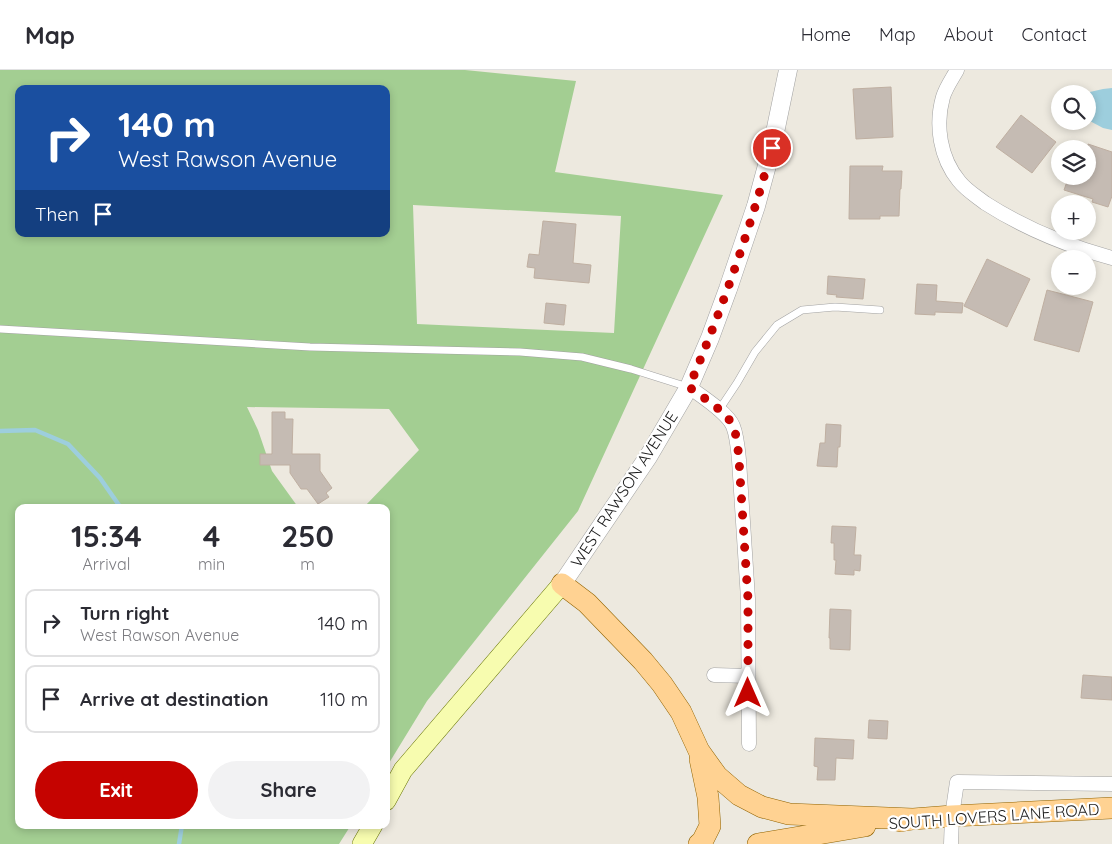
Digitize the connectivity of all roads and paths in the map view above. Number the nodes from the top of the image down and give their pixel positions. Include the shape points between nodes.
1 (788, 70) edge
2 (957, 70) edge
3 (1112, 258) edge
4 (880, 310) dead end
5 (0, 329) edge
6 (689, 387) junction
7 (719, 410) junction
8 (562, 584) junction
9 (714, 675) dead end
10 (748, 676) junction
11 (749, 744) dead end
12 (699, 751) junction
13 (1112, 784) edge
14 (390, 794) edge
15 (1112, 808) edge
16 (913, 818) junction
17 (370, 829) edge
18 (951, 831) edge
19 (362, 844) edge
20 (699, 844) edge
21 (758, 844) edge

1 - 6 street, WEST RAWSON AVENUE via 756,206 710,338
2 - 3 street via 944,95 939,130 945,155 958,180 993,208 1019,222 1047,236
4 - 7 lane via 802,310 777,325 754,352
5 - 6 lane via 310,347 520,352 582,358
6 - 7 street
6 - 8 street, WEST RAWSON AVENUE via 648,457
7 - 10 street via 733,425 737,440 748,599
8 - 12 main road via 587,603 662,684 681,712
8 - 14 main road, WEST RAWSON AVENUE via 403,770
9 - 10 street
10 - 11 street
12 - 16 main road via 717,776 739,795 762,807 789,814
12 - 20 main road via 710,826
13 - 18 street via 957,782
15 - 18 main road, SOUTH LOVERS LANE ROAD
16 - 18 main road, SOUTH LOVERS LANE ROAD
16 - 21 main road, SOUTH LOVERS LANE ROAD
17 - 19 main road

